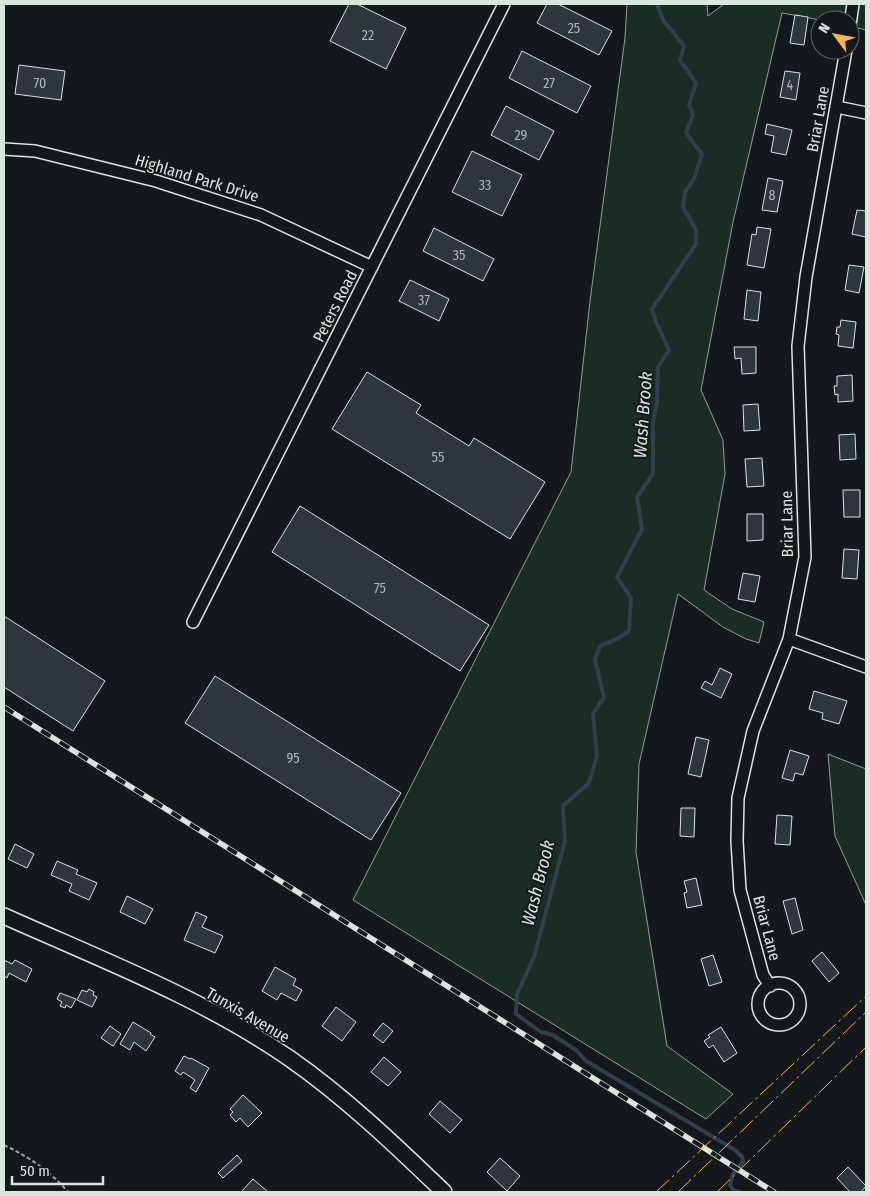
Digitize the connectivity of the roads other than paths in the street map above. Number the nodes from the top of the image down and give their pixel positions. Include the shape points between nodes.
1 (504, 4) edge
2 (844, 60) edge
3 (837, 107) junction
4 (866, 113) edge
5 (4, 149) edge
6 (372, 267) junction
7 (193, 622) dead end
8 (789, 639) junction
9 (866, 667) edge
10 (4, 916) edge
11 (770, 986) dead end
12 (444, 1192) edge

1 - 6 street, Peters Road
2 - 3 street, Briar Lane
3 - 4 street
3 - 8 street, Briar Lane via 806,277 798,346 805,557
5 - 6 street, Highland Park Drive via 35,151 156,181 261,214
6 - 7 street, Peters Road
8 - 9 street
8 - 11 street, Briar Lane via 753,731 738,798 740,890 763,975
10 - 12 main road, Tunxis Avenue via 166,990 257,1038 332,1092

